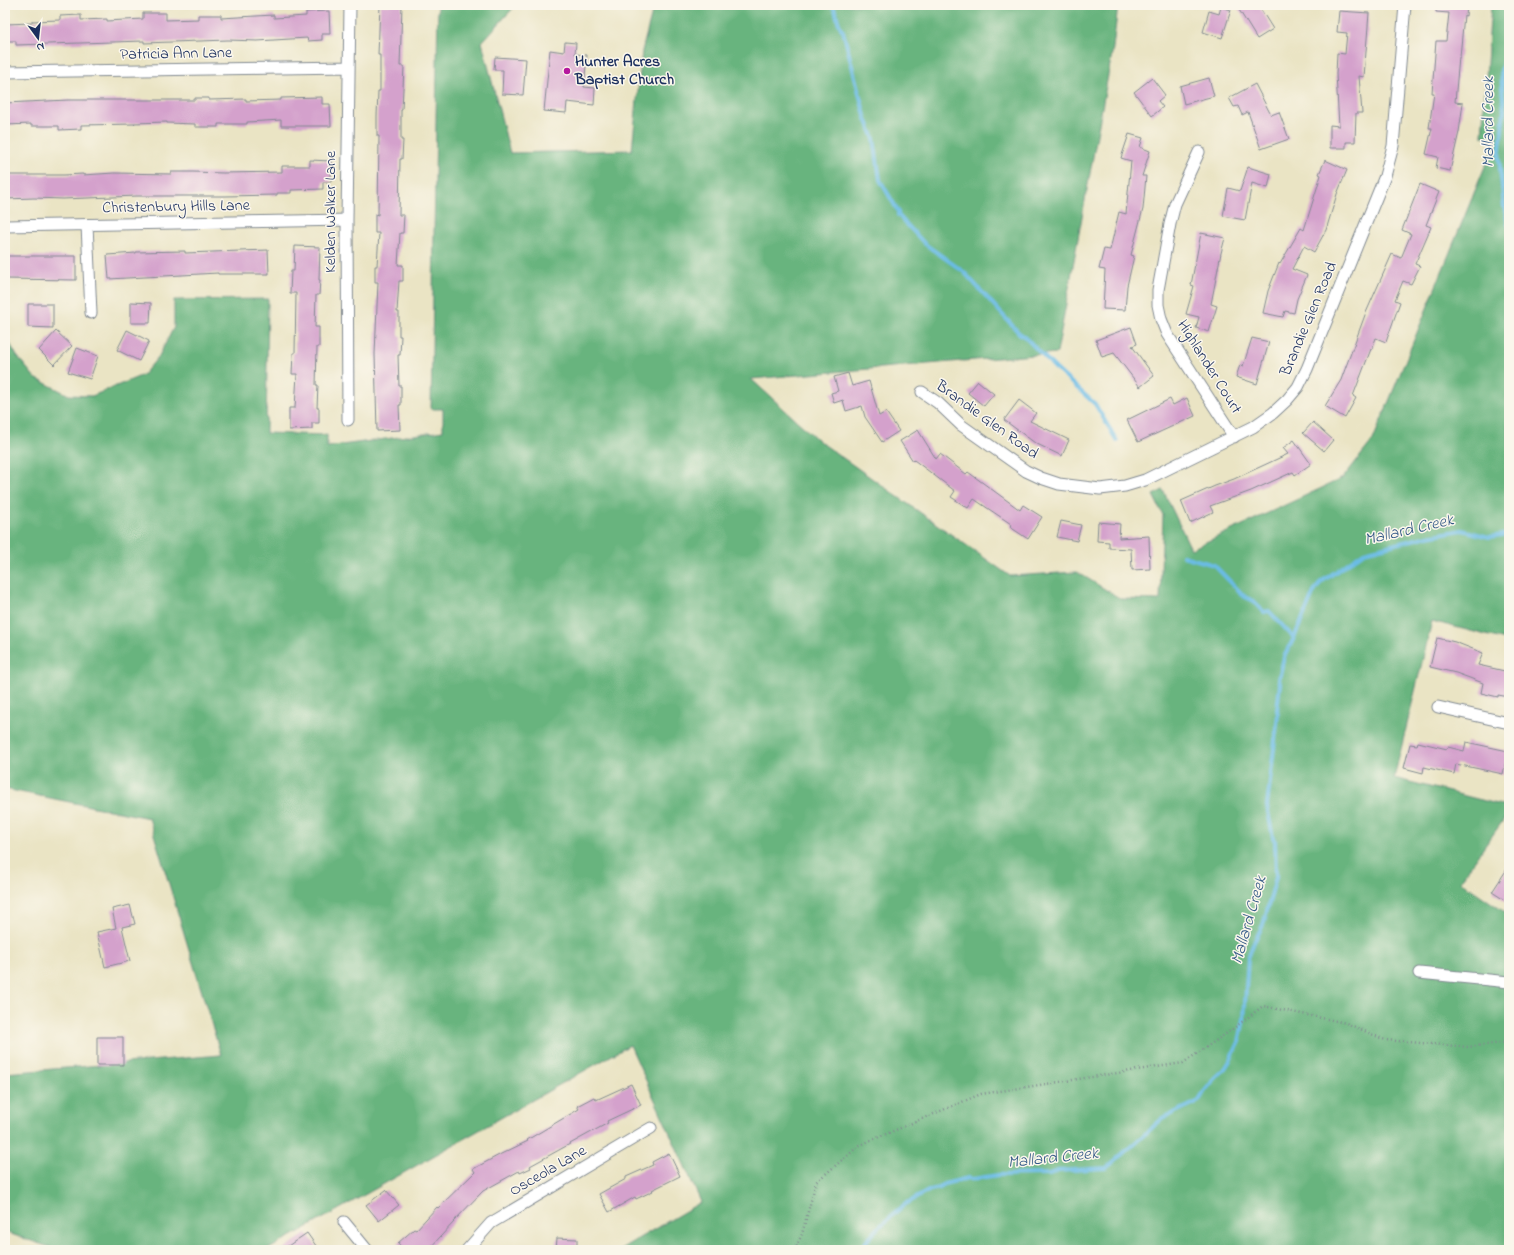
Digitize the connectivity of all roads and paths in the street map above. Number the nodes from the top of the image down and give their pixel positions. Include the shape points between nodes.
1 (350, 5) edge
2 (1405, 5) edge
3 (348, 68) junction
4 (5, 72) edge
5 (1199, 152) dead end
6 (347, 220) junction
7 (87, 225) junction
8 (5, 226) edge
9 (91, 313) dead end
10 (922, 392) dead end
11 (348, 420) dead end
12 (1234, 437) junction
13 (1438, 707) dead end
14 (1509, 723) edge
15 (1420, 973) dead end
16 (1509, 982) edge
17 (1509, 1042) edge
18 (651, 1128) dead end
19 (344, 1222) dead end
20 (367, 1250) edge
21 (468, 1250) edge
22 (795, 1250) edge

1 - 3 street, Kelden Walker Lane
2 - 12 street, Brandie Glen Road via 1393,146 1385,176 1334,305 1298,386 1273,413
3 - 4 street, Patricia Ann Lane
3 - 6 street, Kelden Walker Lane
5 - 12 street, Highlander Court via 1175,204 1158,290 1158,305 1167,334
6 - 7 street, Christenbury Hills Lane
6 - 11 street, Kelden Walker Lane
7 - 8 street, Christenbury Hills Lane
7 - 9 street
10 - 12 street, Brandie Glen Road via 961,425 1026,471 1059,484 1078,488 1100,489 1145,480
13 - 14 street
15 - 16 street
17 - 22 path via 1468,1047 1385,1040 1346,1023 1263,1006 1183,1063 981,1094 860,1145 816,1182
18 - 21 street, Osceola Lane via 491,1223
19 - 20 street

